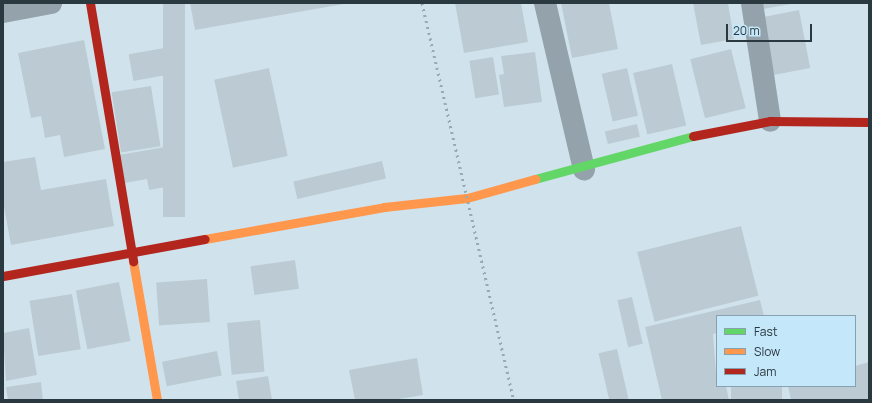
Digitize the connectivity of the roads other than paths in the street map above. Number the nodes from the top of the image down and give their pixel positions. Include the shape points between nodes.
1 (51, 3) edge
2 (90, 3) edge
3 (545, 3) edge
4 (752, 3) edge
5 (3, 12) edge
6 (770, 121) junction
7 (869, 122) edge
8 (584, 169) junction
9 (131, 253) junction
10 (3, 276) edge
11 (157, 400) edge

1 - 5 street
2 - 9 street
3 - 8 street
4 - 6 street
6 - 7 street
6 - 8 street via 727,127
8 - 9 street via 467,198 384,207
9 - 10 street
9 - 11 street

